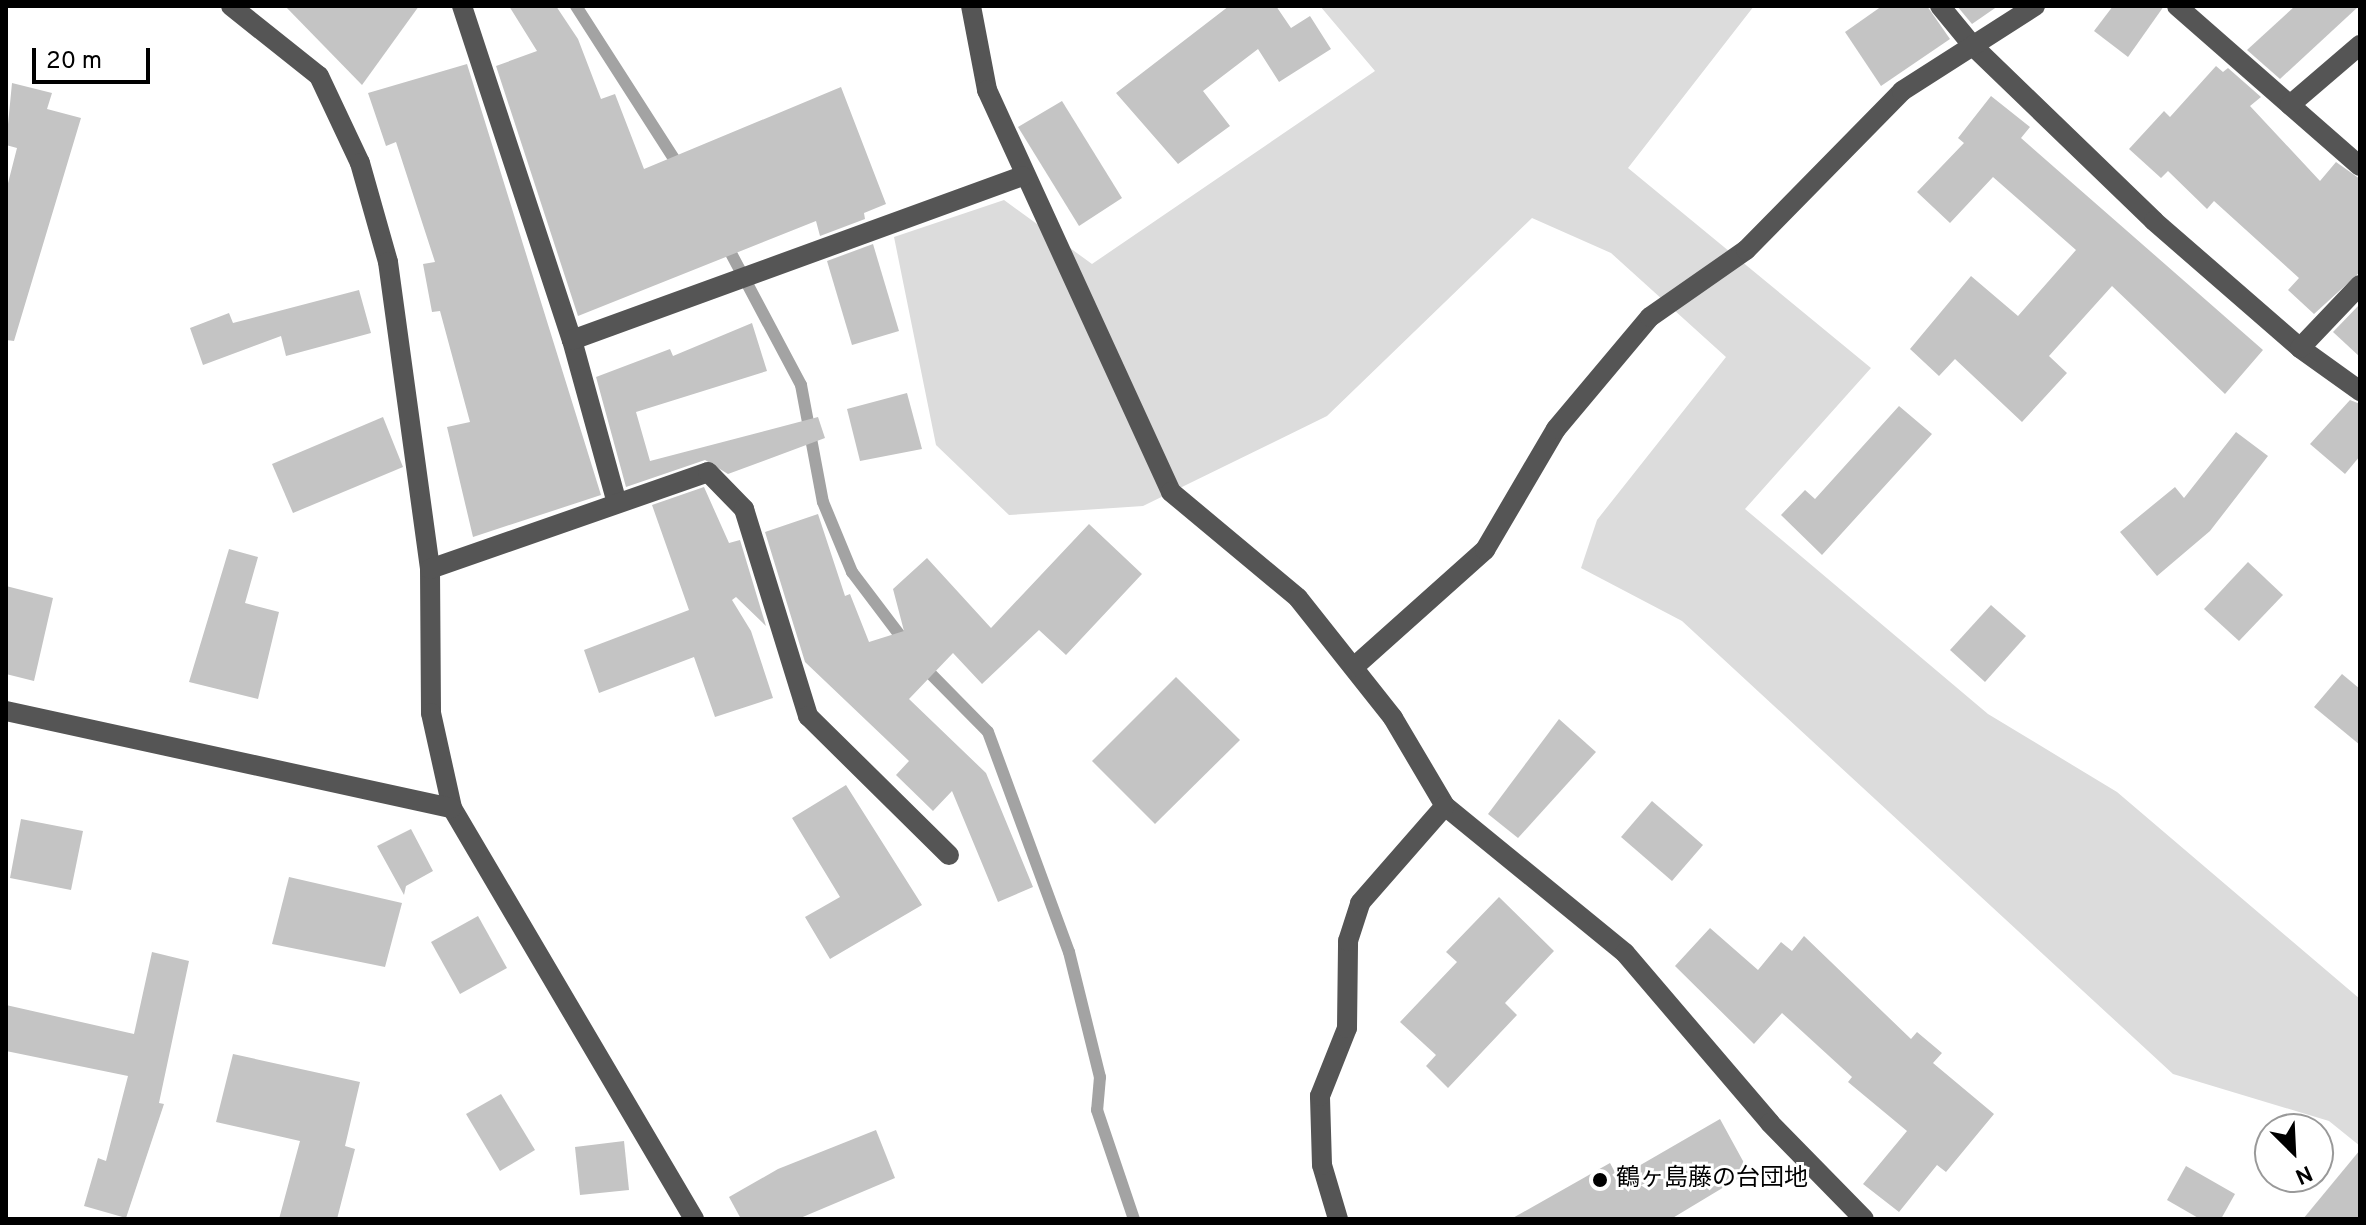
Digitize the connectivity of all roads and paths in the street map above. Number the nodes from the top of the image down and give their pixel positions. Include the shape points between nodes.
1 (231, 6) edge
2 (462, 6) edge
3 (971, 6) edge
4 (1940, 6) edge
5 (2035, 6) edge
6 (2177, 6) edge
7 (2360, 45) edge
8 (1973, 46) junction
9 (2290, 105) junction
10 (2360, 166) edge
11 (1022, 176) junction
12 (2360, 285) edge
13 (572, 340) junction
14 (2300, 348) junction
15 (2360, 391) edge
16 (617, 503) junction
17 (430, 569) junction
18 (1354, 667) junction
19 (6, 711) edge
20 (1445, 806) junction
21 (452, 808) junction
22 (949, 855) dead end
23 (694, 1219) edge
24 (1338, 1219) edge
25 (1864, 1219) edge

1 - 17 street via 319,76 360,163 388,262
2 - 13 street
3 - 11 street via 987,90
4 - 8 street
5 - 8 street
6 - 9 street
7 - 9 street
8 - 14 street via 2154,221
8 - 18 street via 1902,91 1746,250 1650,317 1556,429 1485,550
9 - 10 street
11 - 13 street
11 - 18 street via 1071,267 1171,492 1298,598
12 - 14 street
13 - 16 street
14 - 15 street
16 - 17 street
16 - 22 street via 708,472 744,509 808,716
17 - 21 street via 431,713
18 - 20 street
19 - 21 street
20 - 24 street via 1360,903 1348,941 1347,1028 1320,1096 1322,1165
20 - 25 street via 1625,953 1770,1123
21 - 23 street

